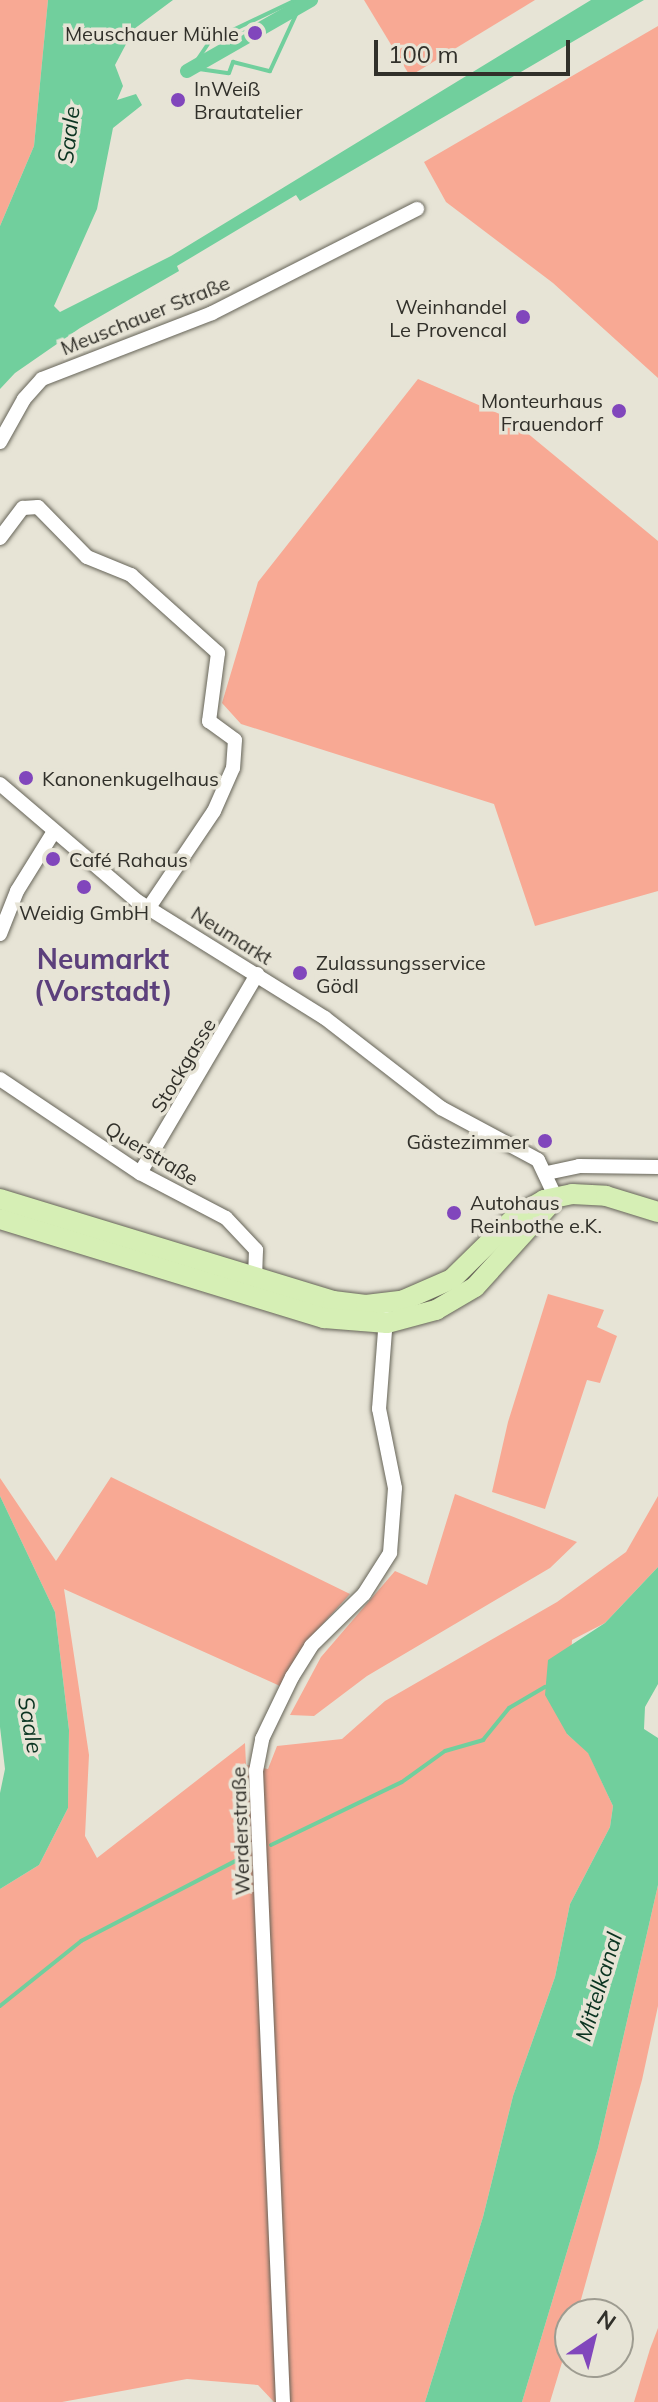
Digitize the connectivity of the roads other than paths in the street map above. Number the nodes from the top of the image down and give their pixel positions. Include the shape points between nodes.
1 (417, 209) dead end
2 (0, 442) edge
3 (0, 538) edge
4 (0, 784) edge
5 (53, 833) junction
6 (150, 906) junction
7 (0, 934) edge
8 (257, 974) junction
9 (0, 1079) edge
10 (658, 1167) edge
11 (140, 1173) junction
12 (547, 1173) junction
13 (556, 1198) junction
14 (0, 1199) edge
15 (658, 1212) edge
16 (0, 1219) edge
17 (255, 1277) junction
18 (386, 1313) junction
19 (283, 2402) edge

1 - 2 street, Meuschauer Straße via 212,313 42,379
3 - 6 street via 23,508 38,507 87,557 131,575 218,653 209,721 235,740 233,768 214,811
4 - 5 street, Neumarkt
5 - 6 street, Neumarkt
5 - 7 street via 17,891
6 - 8 street, Neumarkt
8 - 11 street, Stockgasse
8 - 12 street, Neumarkt via 335,1025 407,1086 538,1160
9 - 11 street, Querstraße
10 - 12 street via 579,1166
11 - 17 street, Querstraße via 243,1232 256,1250
12 - 13 street
13 - 15 main road via 606,1196
13 - 18 main road via 475,1287 436,1310
14 - 17 main road
16 - 18 main road via 324,1318
17 - 18 main road
18 - 19 street, Werderstraße via 379,1409 395,1488 390,1553 364,1594 311,1646 262,1739 257,1760

